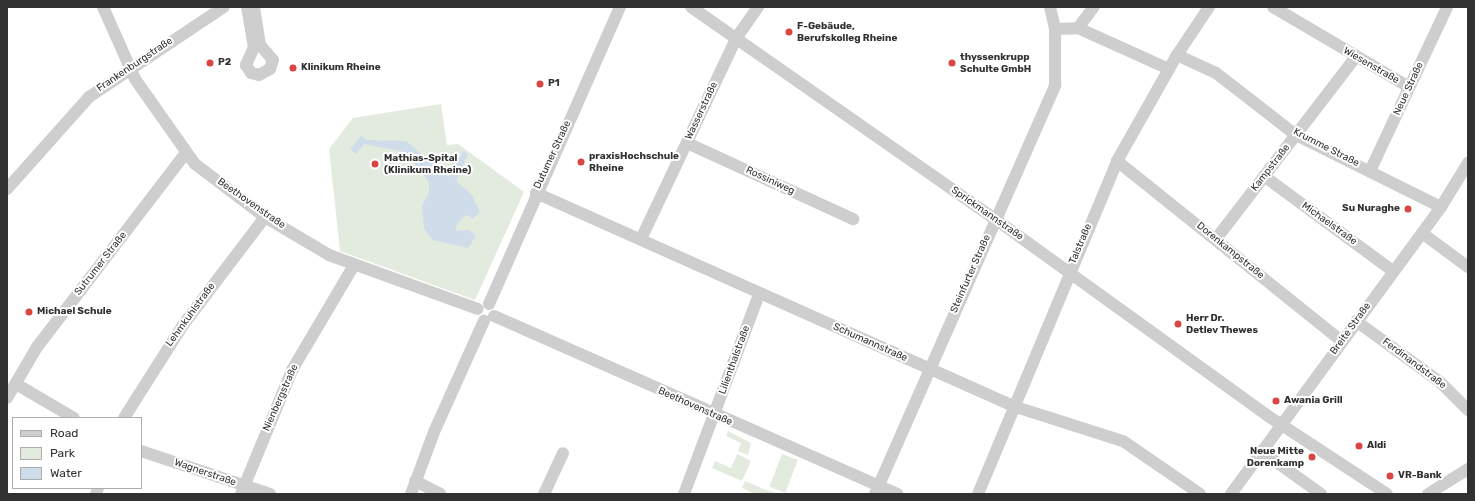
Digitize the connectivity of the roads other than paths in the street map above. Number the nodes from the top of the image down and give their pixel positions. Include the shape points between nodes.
1 (103, 7) edge
2 (224, 7) edge
3 (247, 7) edge
4 (254, 7) edge
5 (620, 7) edge
6 (691, 7) edge
7 (758, 7) edge
8 (1050, 7) edge
9 (1094, 7) edge
10 (1209, 7) edge
11 (1273, 7) edge
12 (1448, 7) edge
13 (1078, 28) junction
14 (1055, 29) junction
15 (736, 37) junction
16 (1177, 54) junction
17 (1355, 58) junction
18 (128, 68) junction
19 (1169, 69) junction
20 (1409, 87) junction
21 (1296, 135) junction
22 (687, 143) junction
23 (185, 154) junction
24 (1117, 162) junction
25 (1468, 163) edge
26 (1370, 170) junction
27 (1264, 176) junction
28 (7, 189) edge
29 (536, 193) junction
30 (1441, 207) junction
31 (265, 217) junction
32 (853, 219) dead end
33 (995, 219) junction
34 (1422, 233) junction
35 (1216, 238) junction
36 (641, 239) junction
37 (354, 265) junction
38 (1468, 267) edge
39 (1393, 272) junction
40 (1069, 273) junction
41 (759, 294) junction
42 (483, 307) junction
43 (489, 319) junction
44 (1356, 321) junction
45 (1342, 341) junction
46 (930, 369) junction
47 (16, 384) junction
48 (7, 398) edge
49 (1013, 406) junction
50 (1468, 410) edge
51 (714, 416) junction
52 (72, 417) edge
53 (125, 417) edge
54 (1280, 423) junction
55 (142, 450) edge
56 (1261, 451) junction
57 (563, 453) dead end
58 (1468, 469) edge
59 (415, 481) junction
60 (242, 490) edge
61 (877, 490) edge
62 (270, 494) edge
63 (411, 494) edge
64 (440, 494) edge
65 (544, 494) edge
66 (684, 494) edge
67 (898, 494) edge
68 (978, 494) edge
69 (1200, 494) edge
70 (1231, 494) edge
71 (1322, 494) edge
72 (1387, 494) edge
73 (1428, 494) edge

1 - 18 street, Beethovenstraße
2 - 18 street, Frankenburgstraße
3 - 4 street via 254,47 246,65 251,73 260,75 270,69 273,60 260,45
5 - 29 street, Dutumer Straße
6 - 15 street, Sprickmannstraße
7 - 15 street, Wasserstraße
8 - 14 street
9 - 13 street
10 - 16 street, Talstraße
11 - 17 street, Wiesenstraße via 1317,30
12 - 20 street, Neue Straße
13 - 14 street
13 - 19 street
14 - 33 street, Steinfurter Straße via 1055,86
15 - 22 street, Wasserstraße
15 - 33 street, Sprickmannstraße
16 - 19 street, Talstraße
16 - 21 street, Krumme Straße via 1216,72
17 - 20 street, Wiesenstraße
17 - 21 street, Kampstraße
18 - 23 street, Beethovenstraße
18 - 28 street, Frankenburgstraße via 89,97
19 - 24 street, Talstraße
20 - 26 street, Neue Straße
21 - 26 street, Krumme Straße
21 - 27 street, Kampstraße
22 - 32 street, Rossiniweg
22 - 36 street, Wasserstraße
23 - 31 street, Beethovenstraße
23 - 47 street, Sutrumer Straße via 37,347
24 - 35 street, Dorenkampstraße
24 - 40 street, Talstraße
25 - 30 street, Breite Straße
26 - 30 street, Krumme Straße
27 - 35 street, Kampstraße
27 - 39 street, Michaelstraße
29 - 36 street, Schumannstraße
29 - 42 street, Dutumer Straße
30 - 34 street, Breite Straße
31 - 37 street, Beethovenstraße via 328,254
31 - 53 street, Lehmkuhlstraße via 183,325
33 - 40 street, Sprickmannstraße
33 - 46 street, Steinfurter Straße
34 - 38 street
34 - 39 street, Breite Straße
35 - 45 street, Dorenkampstraße
36 - 41 street, Schumannstraße
37 - 42 street, Beethovenstraße
37 - 60 street, Nienbergstraße via 292,370
39 - 44 street, Breite Straße
40 - 49 street, Talstraße
40 - 54 street, Sprickmannstraße
41 - 46 street, Schumannstraße
41 - 51 street, Lilienthalstraße
42 - 43 street via 478,317
43 - 51 street, Beethovenstraße
43 - 59 street
44 - 45 street, Breite Straße
44 - 50 street, Ferdinandstraße via 1440,382
45 - 54 street, Breite Straße
46 - 49 street, Schumannstraße
46 - 61 street, Steinfurter Straße
47 - 48 street, Sutrumer Straße
47 - 52 street
49 - 68 street, Talstraße
49 - 69 street, Schumannstraße via 1124,441
51 - 61 street, Beethovenstraße
51 - 66 street, Lilienthalstraße
54 - 56 street, Breite Straße
54 - 72 street, Sprickmannstraße
55 - 60 street, Wagnerstraße
56 - 70 street, Breite Straße
56 - 71 street
57 - 65 street
58 - 73 street
59 - 63 street
59 - 64 street
60 - 62 street, Wagnerstraße
61 - 67 street, Beethovenstraße

